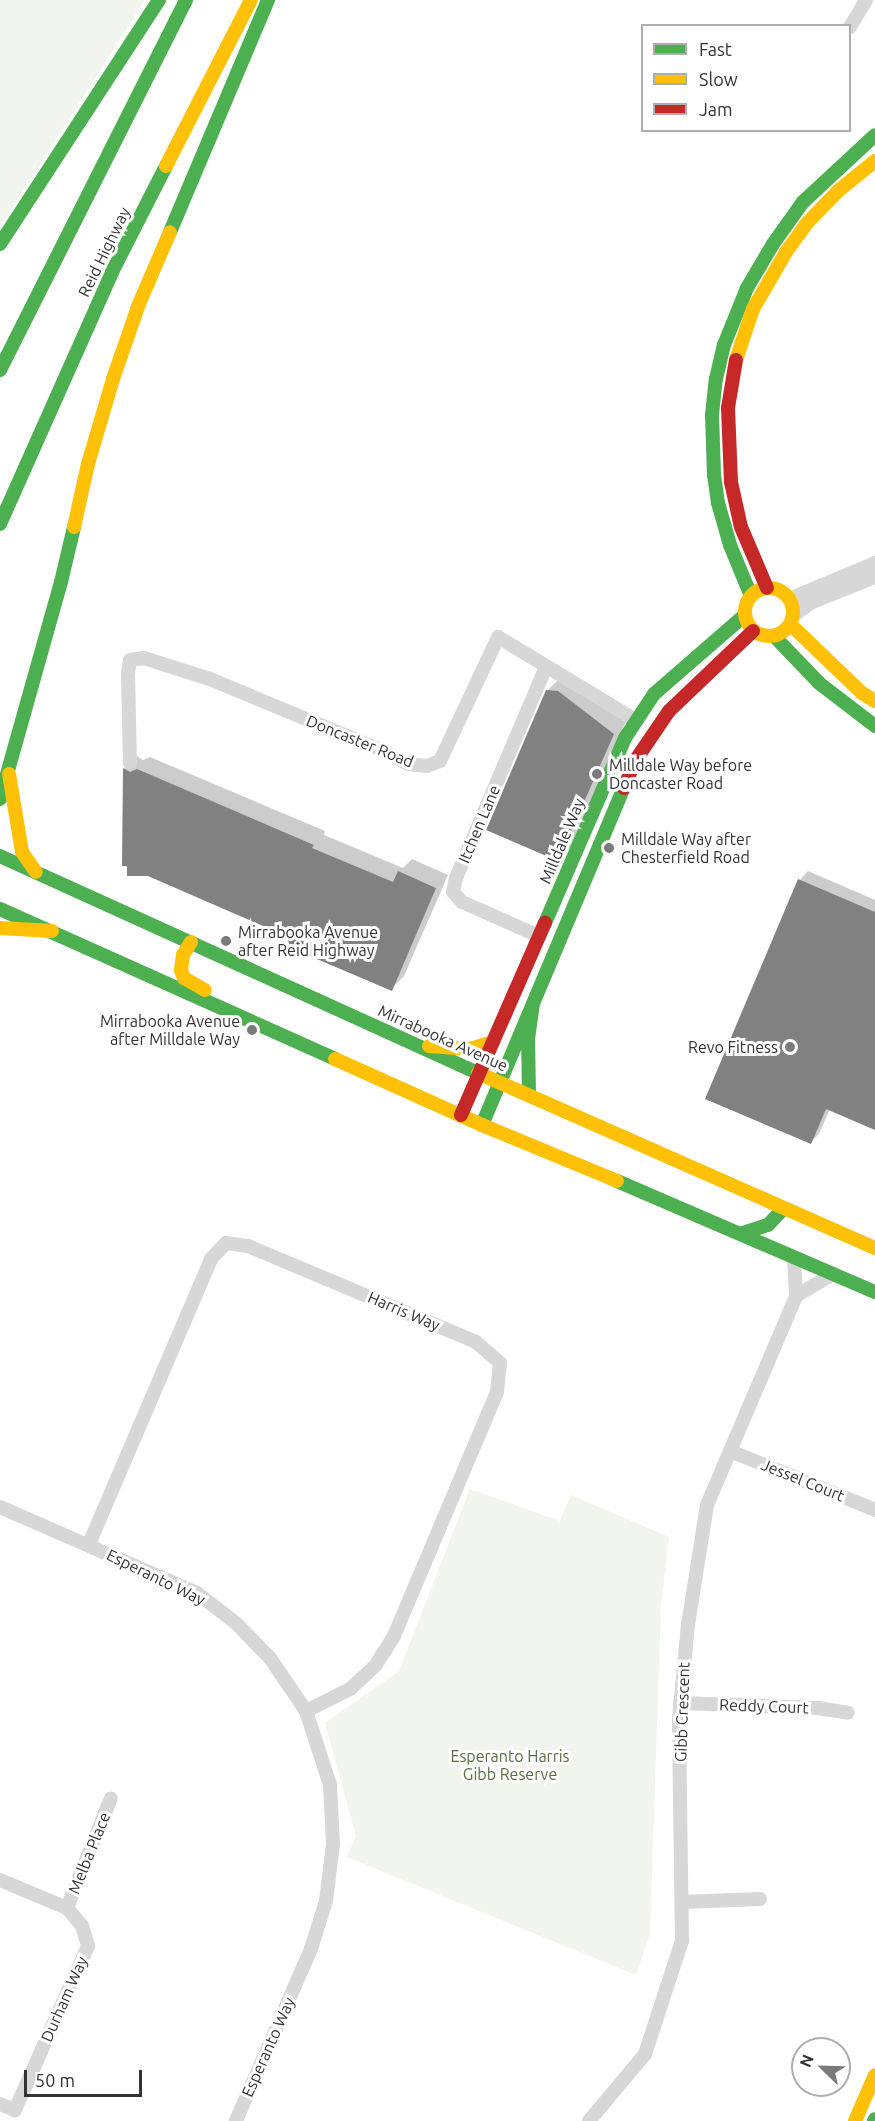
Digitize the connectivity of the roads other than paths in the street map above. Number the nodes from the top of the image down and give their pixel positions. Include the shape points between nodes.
1 (159, 0) edge
2 (186, 0) edge
3 (251, 0) edge
4 (268, 0) edge
5 (866, 0) edge
6 (851, 24) edge
7 (875, 135) edge
8 (875, 160) edge
9 (788, 223) junction
10 (800, 233) junction
11 (0, 244) edge
12 (0, 370) edge
13 (714, 475) junction
14 (730, 475) junction
15 (0, 524) edge
16 (875, 563) edge
17 (875, 577) edge
18 (767, 588) junction
19 (751, 596) junction
20 (789, 599) junction
21 (745, 615) junction
22 (792, 620) junction
23 (753, 631) junction
24 (774, 636) junction
25 (546, 667) junction
26 (875, 701) edge
27 (637, 721) junction
28 (875, 726) edge
29 (130, 763) dead end
30 (9, 772) junction
31 (0, 798) edge
32 (0, 856) edge
33 (36, 872) junction
34 (0, 909) edge
35 (0, 928) edge
36 (52, 931) junction
37 (539, 936) junction
38 (191, 942) junction
39 (533, 1004) junction
40 (272, 1030) junction
41 (493, 1042) junction
42 (411, 1043) junction
43 (479, 1074) junction
44 (500, 1082) junction
45 (529, 1094) junction
46 (461, 1115) junction
47 (482, 1125) junction
48 (783, 1209) junction
49 (742, 1233) junction
50 (875, 1248) edge
51 (794, 1258) junction
52 (833, 1274) junction
53 (875, 1292) edge
54 (796, 1296) junction
55 (730, 1451) junction
56 (0, 1507) edge
57 (875, 1510) edge
58 (89, 1544) junction
59 (680, 1703) junction
60 (306, 1711) junction
61 (848, 1713) dead end
62 (111, 1798) dead end
63 (0, 1880) edge
64 (760, 1899) dead end
65 (682, 1902) junction
66 (67, 1908) junction
67 (875, 2075) edge
68 (0, 2104) edge
69 (242, 2119) edge
70 (589, 2121) edge
71 (855, 2121) edge

1 - 11 main road
2 - 12 main road
3 - 15 main road, Reid Highway via 112,272
4 - 30 main road via 139,304 113,379 87,464 61,582
5 - 6 street
7 - 9 main road via 803,202
8 - 10 main road via 838,191
9 - 10 main road
9 - 13 main road via 747,288 724,345 712,415
10 - 14 main road via 766,282 743,334 730,385
13 - 14 main road
13 - 19 main road via 730,546
14 - 18 main road via 741,527
16 - 20 street
17 - 22 street via 810,603
18 - 19 main road
18 - 20 main road via 776,589
19 - 21 main road
20 - 22 main road
21 - 23 main road
21 - 27 main road, Milldale Way via 654,694
22 - 24 main road
22 - 26 main road via 862,693
23 - 24 main road
23 - 39 main road via 669,711 635,761
24 - 28 main road via 819,684
25 - 27 street, Doncaster Road
25 - 29 street, Doncaster Road via 498,638 440,761 427,766 408,764 210,679 144,658 130,660
25 - 37 street, Itchen Lane via 453,892 462,902
27 - 37 main road, Milldale Way via 625,738
30 - 31 main road
30 - 33 main road via 22,852
32 - 33 main road, Mirrabooka Avenue
33 - 38 main road, Mirrabooka Avenue
34 - 36 main road
35 - 36 main road
36 - 40 main road
37 - 41 main road, Milldale Way
38 - 40 main road via 181,962 184,978
38 - 42 main road, Mirrabooka Avenue
39 - 44 main road
39 - 45 main road via 528,1039
40 - 46 main road
41 - 42 main road via 468,1049
41 - 43 main road, Milldale Way
42 - 43 main road, Mirrabooka Avenue
43 - 44 main road, Mirrabooka Avenue
43 - 46 main road, Milldale Way
44 - 45 main road, Mirrabooka Avenue
44 - 47 main road
45 - 48 main road, Mirrabooka Avenue
46 - 47 main road
47 - 49 main road
48 - 49 main road via 768,1225
48 - 50 main road, Mirrabooka Avenue
49 - 51 main road
51 - 52 main road
51 - 54 street, Gibb Crescent
52 - 53 main road
52 - 54 street
54 - 55 street, Gibb Crescent
55 - 57 street, Jessel Court
55 - 59 street, Gibb Crescent via 707,1505 687,1625
56 - 58 street, Esperanto Way
58 - 60 street, Esperanto Way via 197,1593 270,1658
58 - 60 street, Harris Way via 211,1259 226,1244 248,1246 476,1342 500,1363 497,1392 394,1636 376,1665 350,1689
59 - 61 street, Reddy Court via 818,1708
59 - 65 street, Gibb Crescent
60 - 69 street, Esperanto Way via 330,1785 333,1844 326,1901 311,1949
62 - 66 street, Melba Place
63 - 66 street
64 - 65 street
65 - 70 street, Gibb Crescent via 682,1941 645,2054
66 - 68 street, Durham Way via 82,1926 87,1946 15,2110
67 - 71 main road

